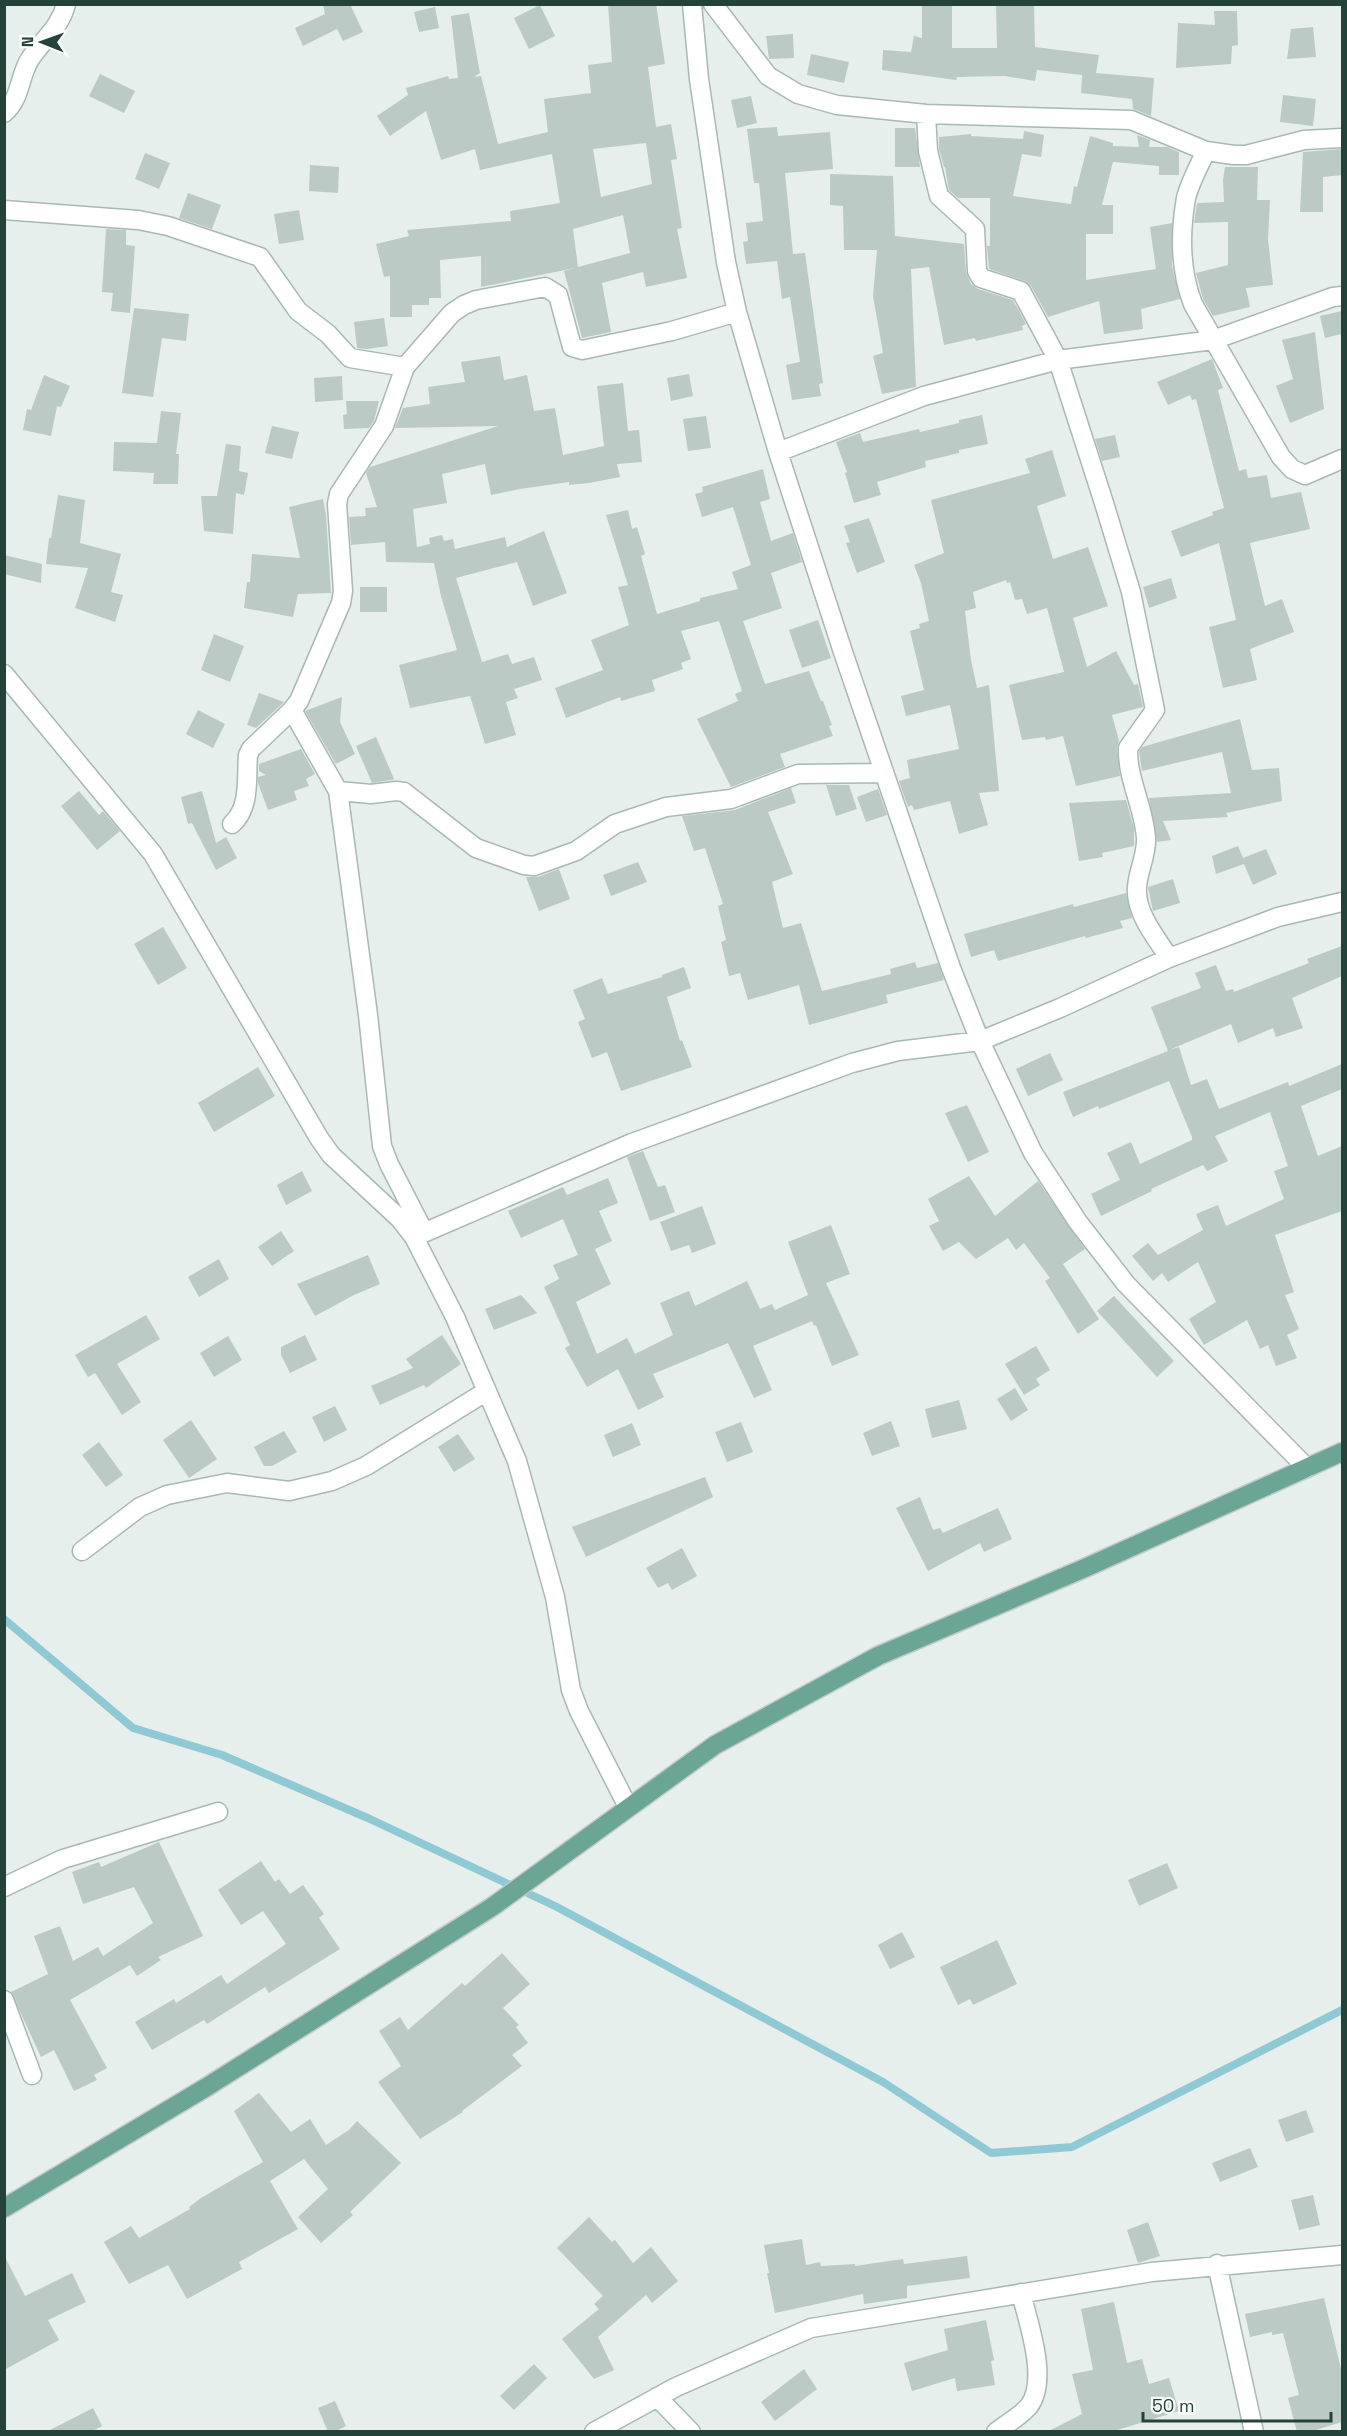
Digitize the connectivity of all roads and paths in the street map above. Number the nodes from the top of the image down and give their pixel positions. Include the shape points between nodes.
1 (66, 4) edge
2 (692, 4) edge
3 (713, 4) edge
4 (4, 113) edge
5 (926, 114) junction
6 (1342, 138) edge
7 (1206, 151) junction
8 (4, 210) edge
9 (1342, 296) edge
10 (737, 312) junction
11 (1213, 340) junction
12 (1058, 360) junction
13 (405, 367) junction
14 (778, 452) junction
15 (1342, 459) edge
16 (4, 674) edge
17 (292, 710) junction
18 (884, 773) junction
19 (338, 791) junction
20 (232, 824) dead end
21 (1342, 902) edge
22 (1169, 958) junction
23 (980, 1041) junction
24 (419, 1234) junction
25 (487, 1391) junction
26 (1342, 1452) edge
27 (1307, 1468) junction
28 (82, 1551) dead end
29 (628, 1807) junction
30 (218, 1812) dead end
31 (4, 1887) edge
32 (4, 2000) edge
33 (32, 2075) dead end
34 (4, 2208) edge
35 (1342, 2255) edge
36 (1217, 2264) junction
37 (1021, 2293) junction
38 (657, 2397) junction
39 (594, 2432) edge
40 (691, 2432) edge
41 (996, 2432) edge
42 (1254, 2432) edge

1 - 4 street via 59,24 30,59 18,93
2 - 10 street via 726,262
3 - 5 street via 768,76 798,94 837,105
5 - 7 street via 1131,120
5 - 12 street via 928,151 939,196 975,229 977,271 981,278 1021,291
6 - 7 street via 1304,140 1245,155
7 - 11 street via 1186,198 1182,254 1187,290
8 - 13 street via 138,220 261,257 298,311 328,334 344,354
9 - 11 street
10 - 13 street via 672,331 577,350 572,347 558,295 545,287 464,304 441,323
10 - 14 street
11 - 12 street
11 - 15 street via 1281,457 1292,469 1305,475
12 - 14 street via 924,396
12 - 22 street via 1131,592 1155,711 1128,748 1128,758 1146,837 1137,888 1140,907
13 - 17 street via 384,426 339,494 344,591
14 - 18 street
16 - 24 street via 153,854 331,1155
17 - 19 street
17 - 20 street via 251,748 245,805
18 - 19 street via 798,774 732,799 666,807 615,824 576,851 534,866 476,848 404,792
18 - 23 street
19 - 24 street via 382,1146
21 - 22 street via 1278,917
22 - 23 street
23 - 24 street via 898,1051 852,1063 632,1143
23 - 27 street via 1034,1153 1085,1231 1126,1284
24 - 25 street
25 - 28 street via 366,1466 332,1481 289,1491 227,1483 167,1495 140,1507
25 - 29 street via 517,1461 555,1598 571,1690
26 - 27 main road
27 - 29 main road via 878,1656 715,1745
29 - 34 main road via 492,1907 205,2088
30 - 31 street via 63,1859
32 - 33 street
35 - 36 street
36 - 37 street
36 - 42 street
37 - 38 street via 811,2328
37 - 41 street via 1037,2366 1037,2390 1029,2406
38 - 39 street
38 - 40 street

